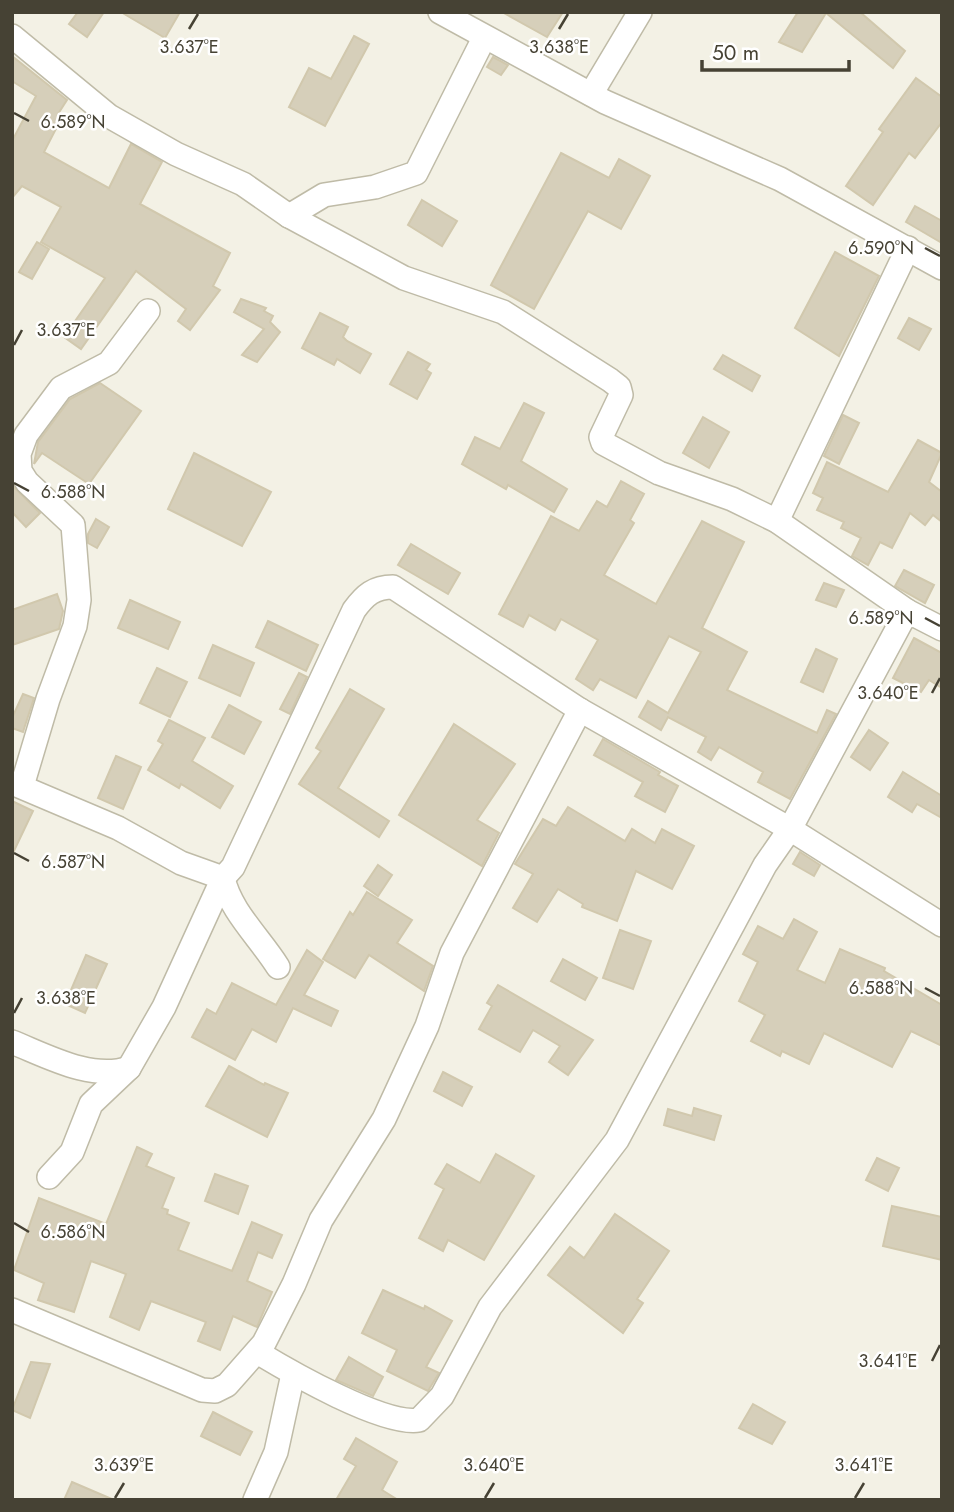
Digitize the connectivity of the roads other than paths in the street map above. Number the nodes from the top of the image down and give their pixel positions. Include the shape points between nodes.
1 (440, 12) edge
2 (640, 12) edge
3 (12, 36) edge
4 (484, 38) junction
5 (591, 94) junction
6 (289, 216) junction
7 (908, 248) junction
8 (942, 268) edge
9 (148, 311) dead end
10 (777, 521) junction
11 (907, 611) junction
12 (942, 629) edge
13 (580, 710) junction
14 (17, 784) edge
15 (790, 829) junction
16 (223, 878) junction
17 (942, 925) edge
18 (278, 967) dead end
19 (12, 1042) edge
20 (129, 1068) junction
21 (48, 1177) dead end
22 (12, 1310) edge
23 (257, 1352) junction
24 (293, 1374) junction
25 (255, 1500) edge

1 - 4 street
2 - 5 street
3 - 6 street via 109,116 243,184
4 - 5 street
4 - 6 street via 416,173 374,187 324,195
5 - 7 street via 780,179
6 - 10 street via 404,278 503,312 619,387 621,396 601,437 603,443 659,474 732,499
7 - 8 street
7 - 10 street
9 - 14 street via 108,363 61,388 26,435 19,454 20,471 27,482 73,525 79,600 75,626
10 - 11 street
11 - 12 street
11 - 15 street
13 - 15 street
13 - 16 street via 393,587 381,587 365,595 354,610 233,867
13 - 23 street via 452,953 423,1035 384,1119 321,1220 295,1284
14 - 16 street via 118,828 181,863
15 - 17 street
15 - 24 street via 765,865 617,1140 490,1307 431,1410 419,1420 394,1420
16 - 18 street via 227,896
16 - 20 street via 164,1007
19 - 20 street via 58,1061 112,1074
20 - 21 street via 91,1104 72,1152
22 - 23 street via 202,1390 215,1391 227,1385
23 - 24 street
24 - 25 street via 276,1452

